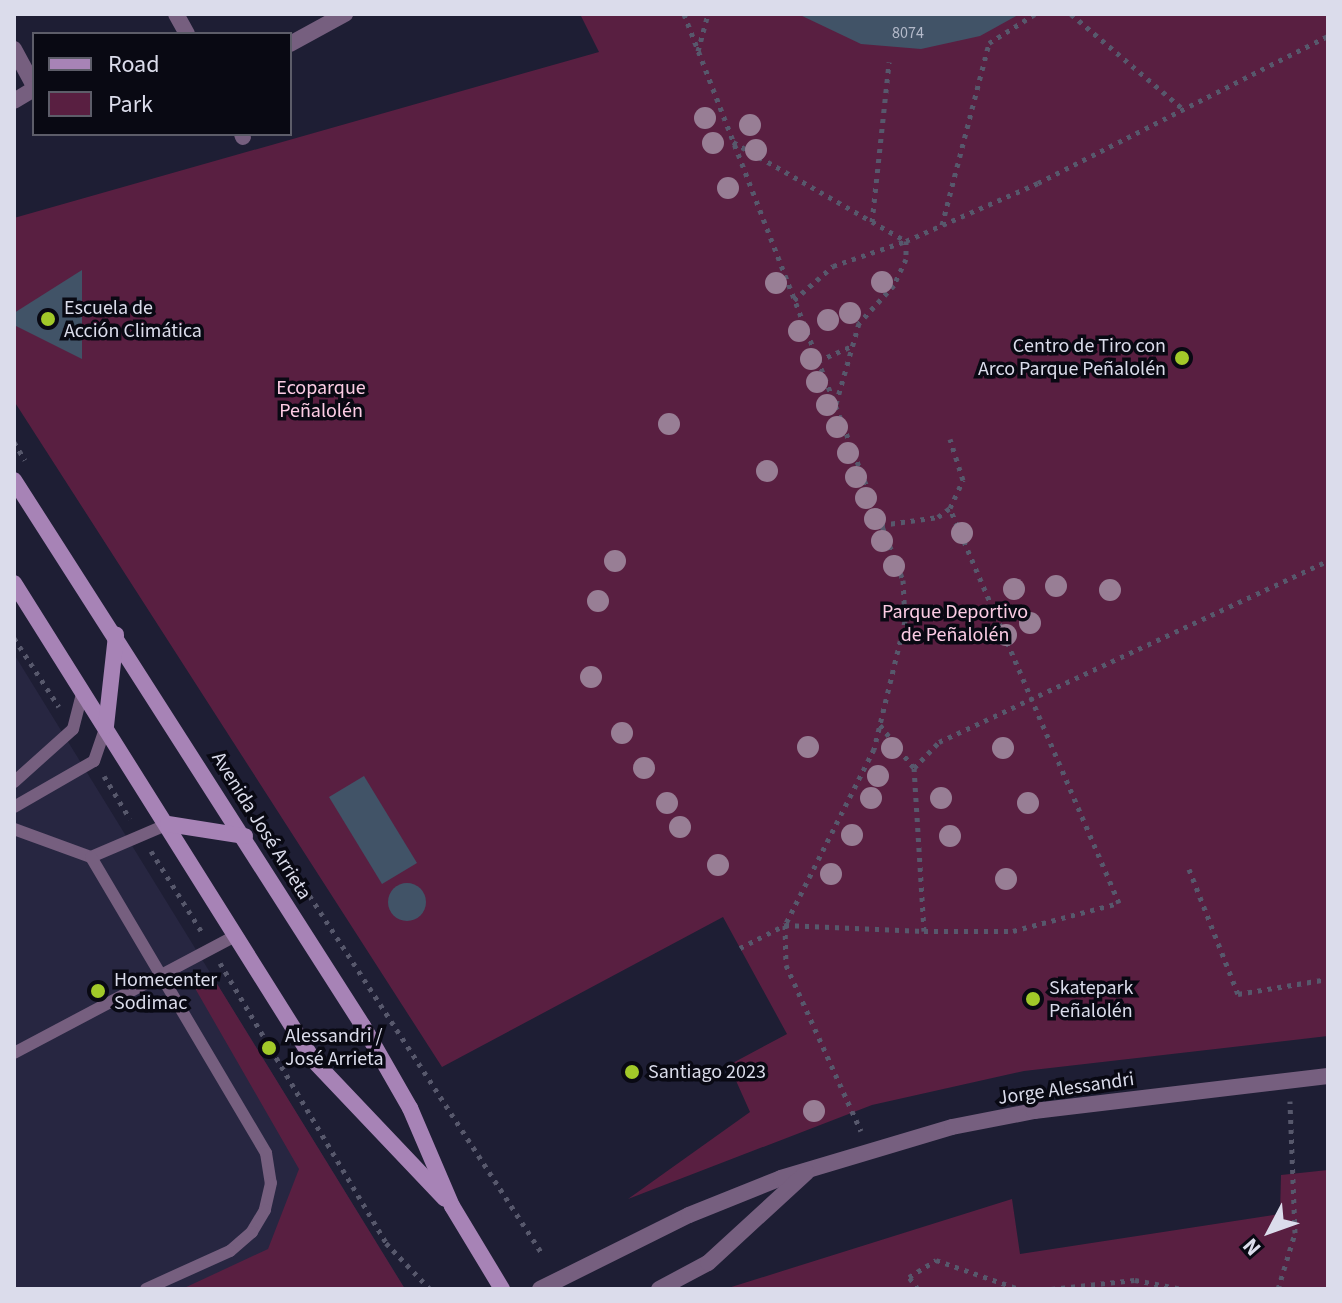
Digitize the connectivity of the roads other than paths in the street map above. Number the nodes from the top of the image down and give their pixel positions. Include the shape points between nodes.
1 (345, 14) edge
2 (292, 43) edge
3 (14, 49) edge
4 (32, 84) edge
5 (32, 89) edge
6 (14, 101) edge
7 (14, 480) edge
8 (14, 583) edge
9 (116, 635) junction
10 (83, 690) junction
11 (106, 726) junction
12 (14, 782) edge
13 (14, 807) edge
14 (168, 824) junction
15 (14, 829) edge
16 (245, 836) junction
17 (91, 857) junction
18 (237, 935) junction
19 (162, 976) junction
20 (14, 1053) edge
21 (1328, 1076) edge
22 (814, 1166) junction
23 (452, 1206) junction
24 (146, 1289) edge
25 (502, 1289) edge
26 (540, 1289) edge
27 (659, 1289) edge

1 - 2 street
3 - 4 street
5 - 6 street
7 - 9 main road, Avenida José Arrieta
8 - 10 main road, Avenida José Arrieta
9 - 11 main road
9 - 16 main road, Avenida José Arrieta
10 - 11 main road, Avenida José Arrieta
10 - 12 lane via 73,729
11 - 13 lane via 94,761
11 - 14 main road, Avenida José Arrieta
14 - 16 main road
14 - 17 lane
14 - 18 main road, Avenida José Arrieta
15 - 17 lane
16 - 23 main road, Avenida José Arrieta via 393,1077
17 - 19 lane
18 - 19 lane
18 - 23 main road, Avenida José Arrieta via 329,1081
19 - 20 lane
19 - 24 lane via 266,1153 271,1183 265,1210 252,1232 230,1251
21 - 22 street, Jorge Alessandri via 1034,1111
22 - 26 street, Jorge Alessandri via 689,1215
22 - 27 street, Jorge Alessandri via 708,1263
23 - 25 main road, Avenida José Arrieta

